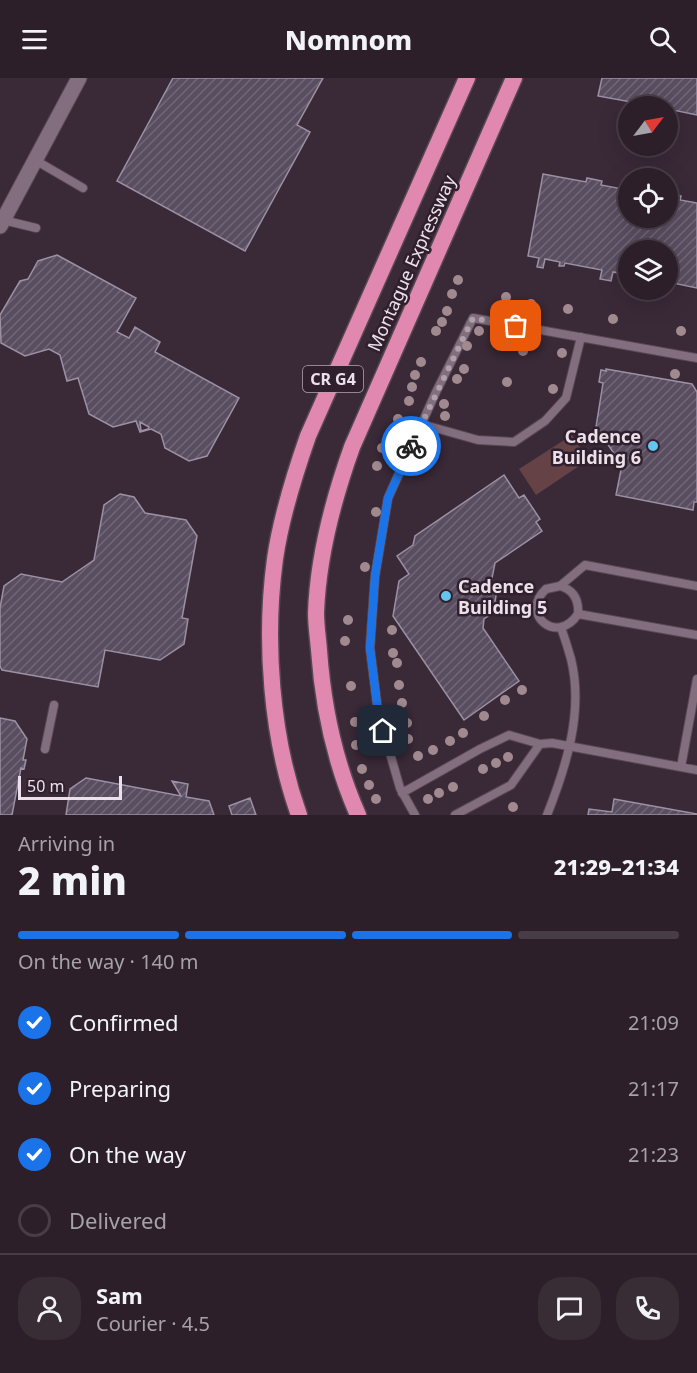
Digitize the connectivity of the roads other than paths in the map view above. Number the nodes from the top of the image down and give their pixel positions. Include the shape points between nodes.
1 (80, 78) edge
2 (467, 78) edge
3 (514, 78) edge
4 (35, 160) junction
5 (83, 188) dead end
6 (1, 223) edge
7 (36, 228) dead end
8 (581, 337) junction
9 (697, 358) edge
10 (421, 424) junction
11 (561, 586) junction
12 (697, 586) edge
13 (578, 614) junction
14 (561, 628) junction
15 (697, 635) edge
16 (697, 679) edge
17 (54, 705) dead end
18 (540, 744) junction
19 (569, 746) junction
20 (45, 749) dead end
21 (681, 767) junction
22 (697, 770) edge
23 (402, 792) junction
24 (292, 795) junction
25 (290, 815) edge
26 (299, 815) edge
27 (358, 815) edge
28 (415, 815) edge
29 (456, 815) edge
30 (547, 815) edge

1 - 4 main road
2 - 24 highway, Montague Expressway / CR G4 via 308,436 291,486 275,558 271,607 272,698
3 - 27 highway, Montague Expressway / CR G4 via 336,491 316,615 334,747
4 - 5 lane
4 - 6 main road
6 - 7 lane
8 - 9 lane
8 - 10 lane via 566,398 545,421 514,442 478,440
8 - 10 lane via 473,318
10 - 23 lane via 388,498 375,576 370,648 378,712
11 - 12 lane via 585,565
11 - 13 lane via 576,596
11 - 14 lane via 546,589 536,608 541,620
13 - 14 lane
13 - 15 lane
14 - 19 lane via 572,662 575,703
16 - 21 lane
17 - 20 lane
18 - 19 lane
18 - 23 lane via 509,735
18 - 29 lane via 511,785
19 - 21 lane
19 - 30 lane
21 - 22 lane
23 - 28 lane
24 - 25 highway
24 - 26 highway, Montague Expressway / CR G4

